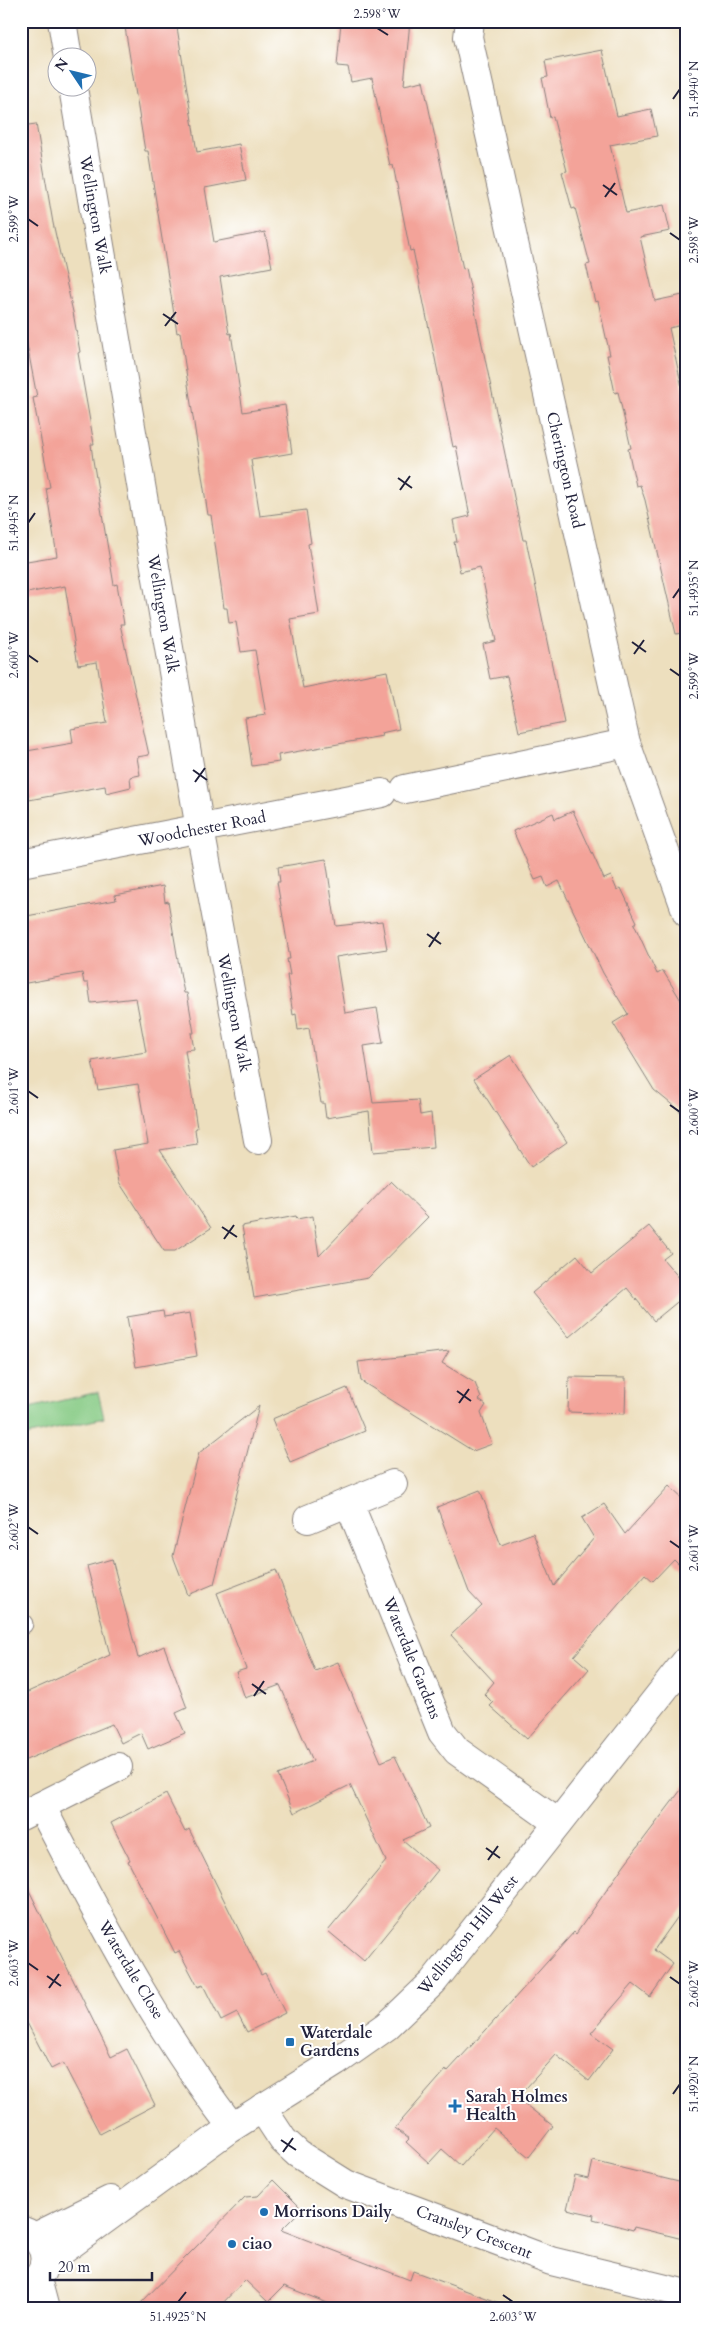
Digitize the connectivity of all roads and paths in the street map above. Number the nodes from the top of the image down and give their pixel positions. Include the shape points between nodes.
1 (62, 21) edge
2 (470, 21) edge
3 (66, 48) edge
4 (75, 98) edge
5 (626, 743) junction
6 (200, 829) junction
7 (21, 863) edge
8 (687, 913) edge
9 (258, 1140) dead end
10 (392, 1484) dead end
11 (349, 1503) junction
12 (308, 1520) dead end
13 (687, 1660) edge
14 (118, 1767) dead end
15 (31, 1811) edge
16 (558, 1823) junction
17 (262, 2108) junction
18 (232, 2126) junction
19 (172, 2170) junction
20 (28, 2233) edge
21 (34, 2277) edge
22 (687, 2294) edge
23 (45, 2309) edge

1 - 3 street
2 - 5 street, Cherington Road via 468,37
4 - 6 street, Wellington Walk
5 - 6 street, Woodchester Road
5 - 8 street, Cherington Road
6 - 7 street, Woodchester Road
6 - 9 street, Wellington Walk
10 - 11 street
11 - 12 street
11 - 16 street, Waterdale Gardens via 442,1732 457,1751
13 - 16 street, Wellington Hill West
14 - 15 street, Waterdale Close
15 - 18 street, Waterdale Close via 100,1918 132,1975
16 - 17 street, Wellington Hill West via 433,1982 387,2026
17 - 18 street, Wellington Hill West
17 - 22 street, Cransley Crescent via 283,2140 298,2154 346,2184 552,2262
18 - 19 street, Wellington Hill West
19 - 20 street, Wellington Hill West
19 - 21 street, Wellington Hill West
20 - 21 street via 44,2250
21 - 23 street

